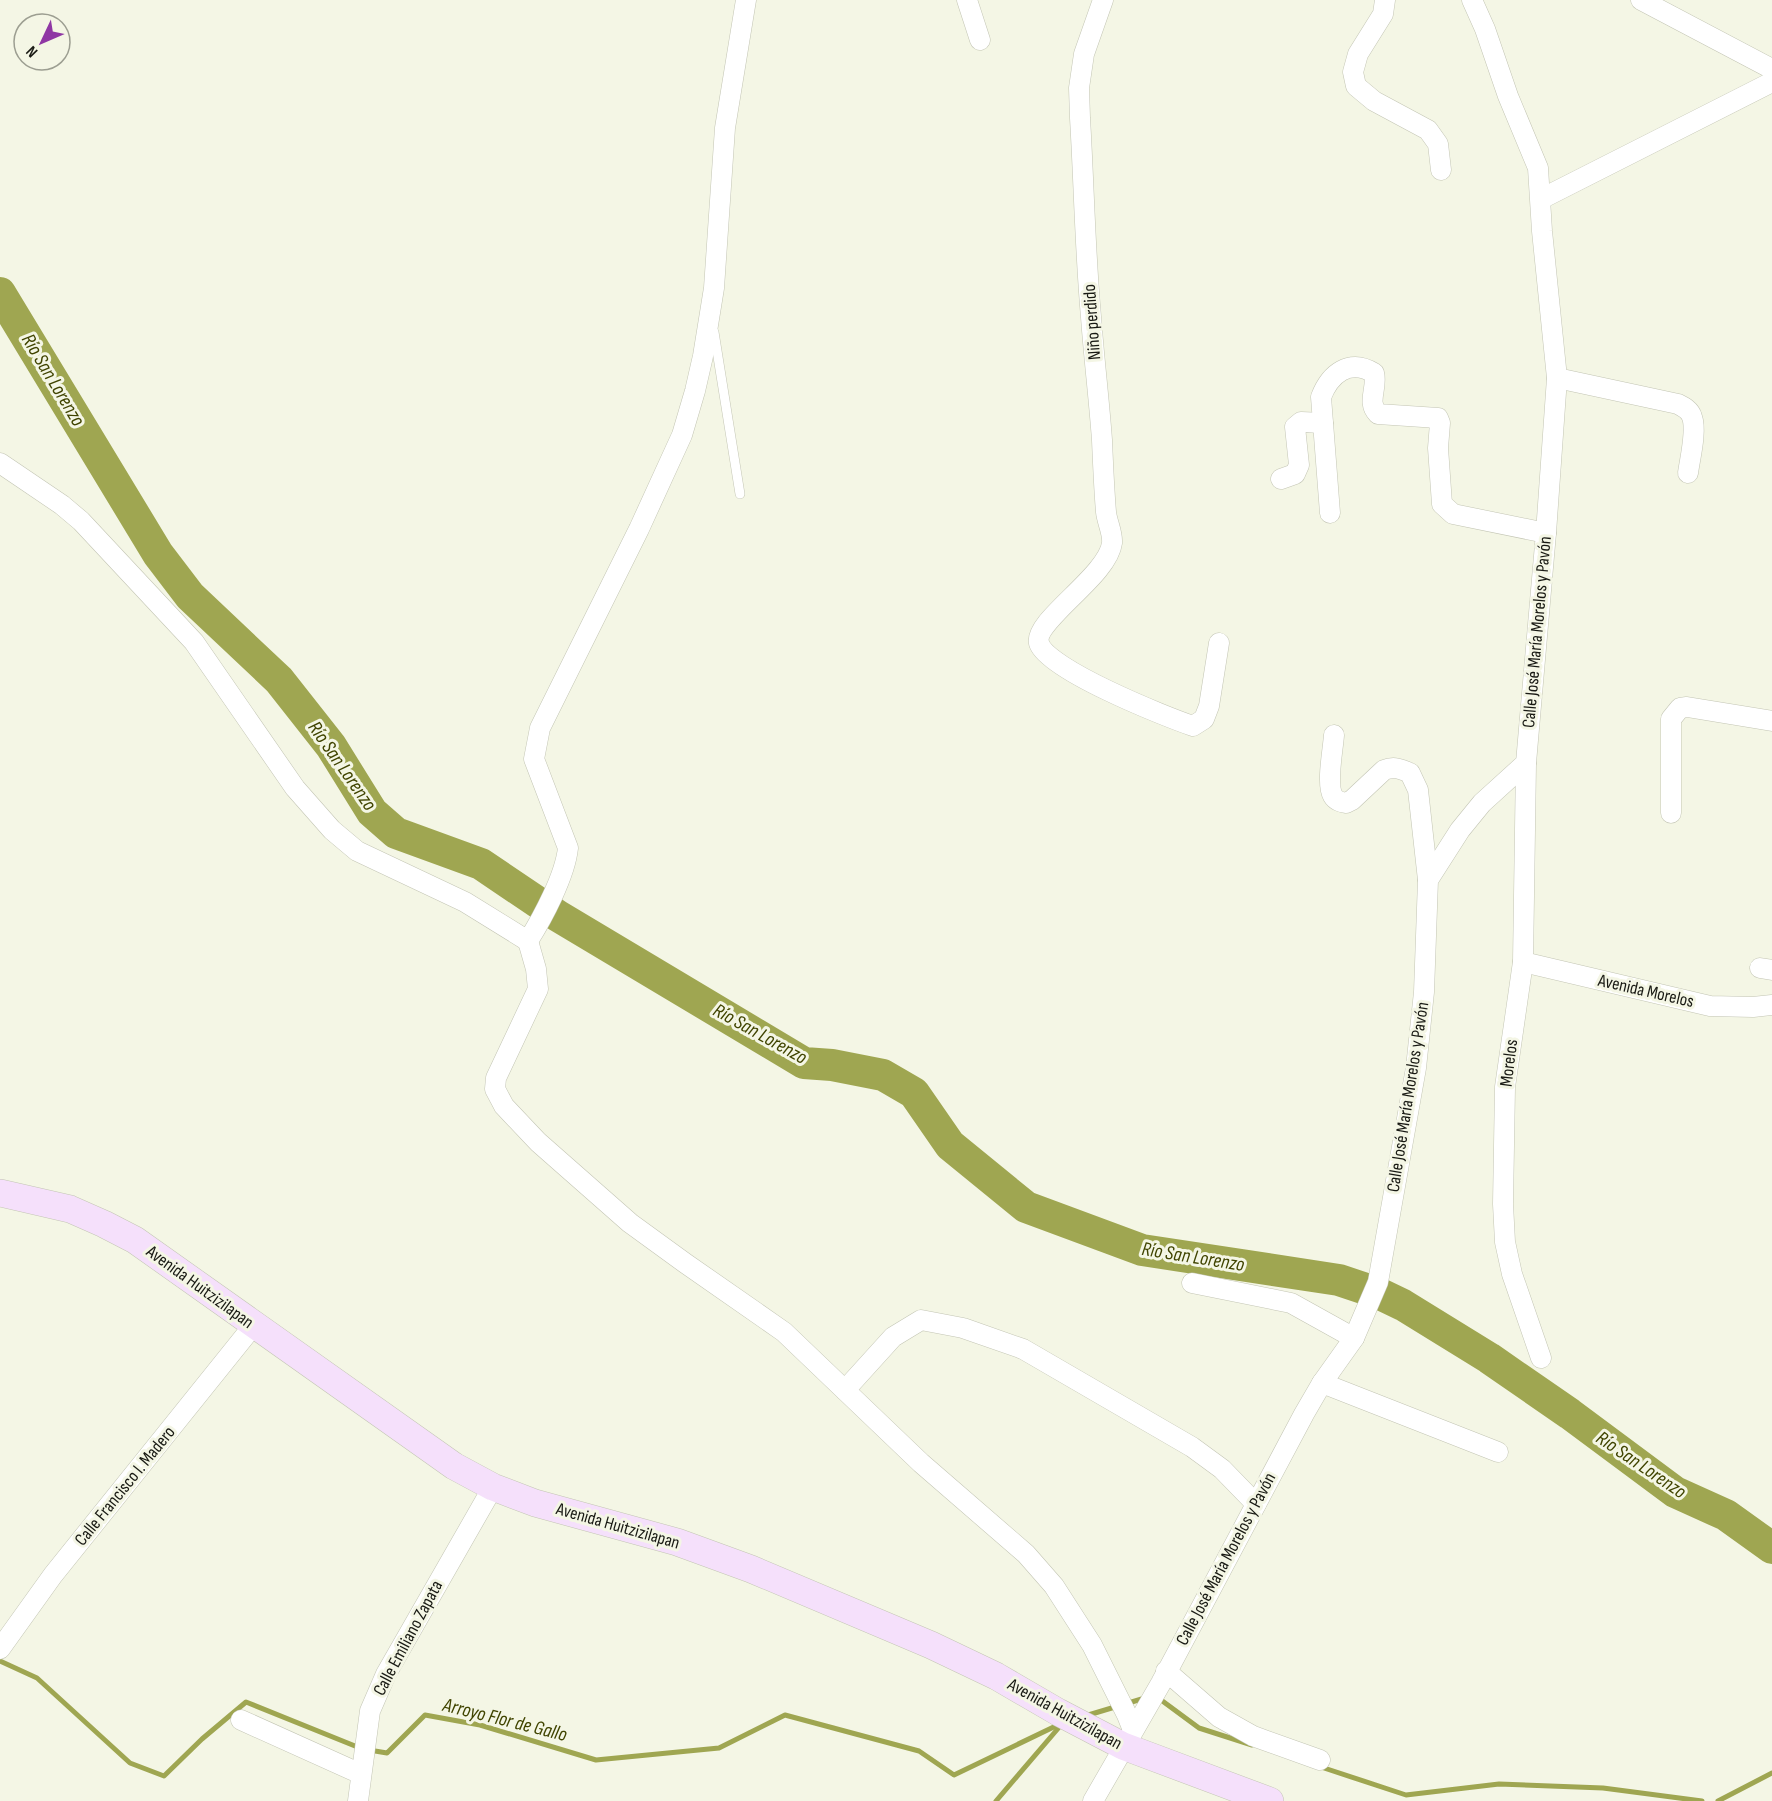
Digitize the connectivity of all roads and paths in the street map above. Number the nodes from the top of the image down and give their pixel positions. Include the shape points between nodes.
1 (746, 0) edge
2 (967, 0) edge
3 (1102, 0) edge
4 (1385, 0) edge
5 (1472, 0) edge
6 (1641, 0) edge
7 (980, 40) dead end
8 (1772, 69) edge
9 (1772, 82) edge
10 (1441, 170) dead end
11 (1541, 199) junction
12 (711, 312) junction
13 (1557, 378) junction
14 (1323, 423) junction
15 (0, 463) edge
16 (1688, 473) dead end
17 (1281, 479) dead end
18 (740, 494) dead end
19 (1330, 513) dead end
20 (1546, 533) junction
21 (1219, 642) dead end
22 (1772, 721) edge
23 (1334, 735) dead end
24 (1526, 763) junction
25 (1671, 813) dead end
26 (1428, 880) junction
27 (533, 933) junction
28 (1523, 962) junction
29 (1772, 1005) edge
30 (0, 1193) edge
31 (1192, 1283) dead end
32 (253, 1326) junction
33 (1357, 1331) junction
34 (1541, 1358) dead end
35 (1322, 1383) junction
36 (845, 1390) junction
37 (1498, 1452) dead end
38 (493, 1486) junction
39 (1256, 1504) junction
40 (3, 1645) edge
41 (1163, 1677) junction
42 (241, 1720) dead end
43 (1127, 1730) junction
44 (1320, 1760) dead end
45 (363, 1767) junction
46 (1237, 1796) edge
47 (358, 1801) edge
48 (1093, 1801) edge
49 (1270, 1801) edge

1 - 12 street via 725,128
2 - 7 street
3 - 21 street, Niño perdido via 1084,54 1079,88 1090,316 1112,542 1096,573 1048,622 1039,641 1049,656 1103,688 1193,726 1204,719 1209,706
4 - 10 street via 1383,14 1358,54 1353,72 1356,86 1374,101 1428,130 1438,144
5 - 11 street, Calle José María Morelos y Pavón via 1538,168
6 - 8 street
9 - 11 street
11 - 13 street, Calle José María Morelos y Pavón
12 - 18 lane
12 - 27 street via 682,435 540,728 534,759 568,848 567,864
13 - 16 street via 1678,404 1688,410 1693,426
13 - 20 street, Calle José María Morelos y Pavón
14 - 17 street via 1301,422 1296,427 1299,465 1295,474
14 - 19 street
14 - 20 street via 1321,397 1327,381 1345,369 1370,371 1376,378 1371,404 1378,414 1438,418 1442,504 1447,510
15 - 27 street via 81,521 194,642 295,788 332,830 357,851
20 - 24 street, Calle José María Morelos y Pavón
22 - 25 street via 1680,708 1671,719
23 - 26 street, Calle José María Morelos y Pavón via 1330,785 1339,801 1352,800 1391,767 1410,773 1418,790
24 - 26 street via 1482,803
24 - 28 street, Morelos
26 - 33 street, Calle José María Morelos y Pavón via 1424,992 1416,1068 1378,1282
27 - 36 street via 538,988 496,1078 495,1089 504,1106 538,1142 630,1223 784,1332
28 - 29 street, Avenida Morelos via 1710,1006
28 - 34 street, Morelos via 1505,1087 1503,1204 1512,1274
30 - 32 street, Avenida Huitzizilapan via 70,1209 105,1224 135,1240
31 - 33 street via 1291,1303
32 - 38 street, Avenida Huitzizilapan via 454,1466
32 - 40 street, Calle Francisco I. Madero via 53,1575
33 - 35 street, Calle José María Morelos y Pavón
35 - 37 street
35 - 39 street, Calle José María Morelos y Pavón
36 - 39 street via 893,1337 921,1320 963,1328 1023,1350 1192,1447 1222,1469
36 - 43 street via 1026,1554 1054,1586 1092,1645 1114,1689
38 - 43 street, Avenida Huitzizilapan via 535,1503 677,1542 751,1569 931,1645 996,1676 1089,1729
38 - 45 street, Calle Emiliano Zapata via 386,1674 370,1711
39 - 41 street, Calle José María Morelos y Pavón
41 - 43 street, Calle José María Morelos y Pavón via 1148,1706
41 - 44 street via 1253,1736
42 - 45 street
43 - 46 street, Avenida Huitzizilapan
43 - 48 street
45 - 47 street, Calle Emiliano Zapata
46 - 49 street, Avenida Huitzizilapan

